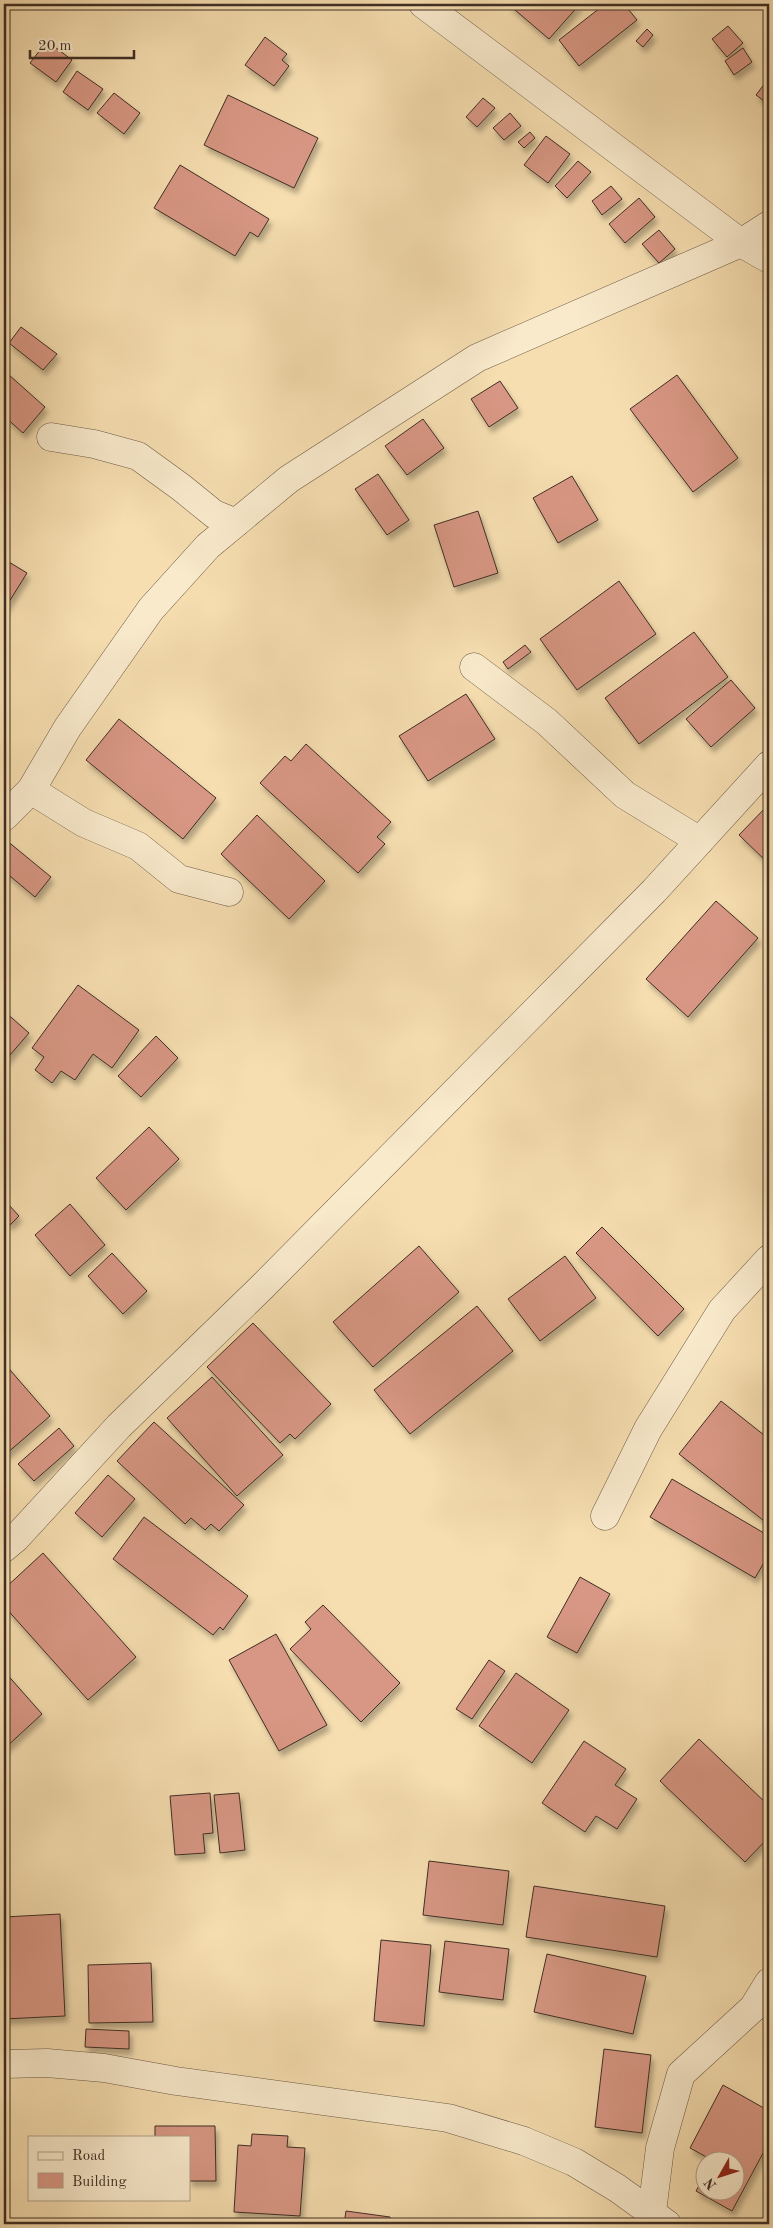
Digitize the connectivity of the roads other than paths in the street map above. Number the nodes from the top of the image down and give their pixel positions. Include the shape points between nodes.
1 (423, 4) edge
2 (769, 225) edge
3 (741, 243) junction
4 (769, 259) edge
5 (51, 437) dead end
6 (236, 523) junction
7 (474, 667) dead end
8 (769, 765) edge
9 (31, 790) junction
10 (4, 817) edge
11 (700, 841) junction
12 (229, 892) dead end
13 (769, 1259) edge
14 (605, 1516) dead end
15 (4, 1548) edge
16 (769, 1982) edge
17 (4, 2064) edge
18 (660, 2218) edge

1 - 3 street
2 - 3 street
3 - 4 street
3 - 6 street via 477,358 289,479
5 - 6 street via 138,456 214,514
6 - 9 street via 208,546 151,609 68,727
7 - 11 street via 547,722 625,795
8 - 11 street
9 - 10 street
9 - 12 street via 84,823 138,846 179,879
11 - 15 street via 420,1130 119,1426
13 - 14 street via 722,1310 648,1429
16 - 18 street via 753,2008 681,2074 660,2148
17 - 18 street via 47,2063 104,2068 176,2081 448,2118 524,2141 574,2162

